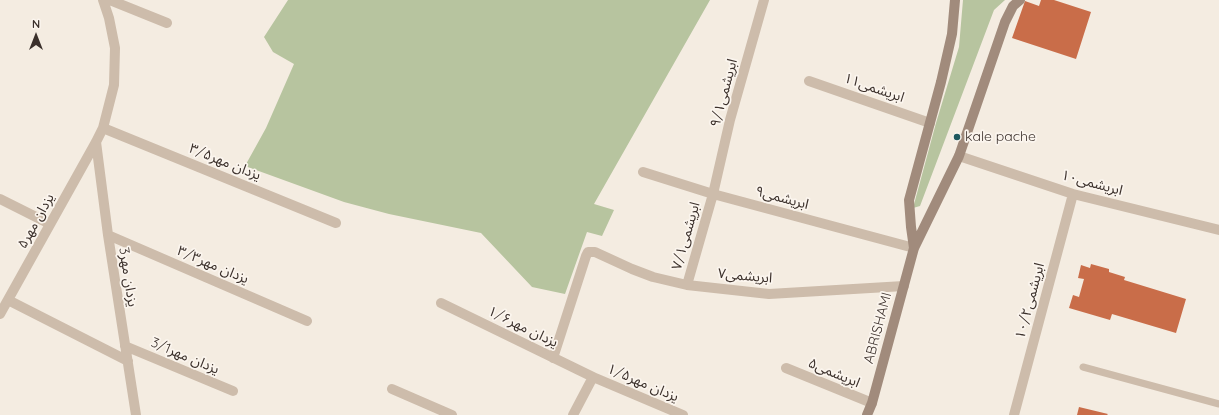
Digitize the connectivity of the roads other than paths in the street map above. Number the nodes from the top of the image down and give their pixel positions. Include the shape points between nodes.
1 (103, 0) edge
2 (110, 0) edge
3 (764, 0) edge
4 (955, 0) edge
5 (1020, 0) edge
6 (166, 23) dead end
7 (809, 81) dead end
8 (930, 123) junction
9 (103, 128) junction
10 (96, 142) junction
11 (959, 156) junction
12 (643, 172) dead end
13 (713, 194) junction
14 (1073, 194) junction
15 (0, 199) edge
16 (336, 223) dead end
17 (50, 224) junction
18 (1219, 230) edge
19 (108, 235) junction
20 (914, 248) junction
21 (687, 285) junction
22 (904, 286) junction
23 (8, 300) junction
24 (441, 303) dead end
25 (0, 314) edge
26 (307, 321) dead end
27 (125, 346) junction
28 (553, 358) junction
29 (128, 361) junction
30 (1083, 367) dead end
31 (786, 368) dead end
32 (593, 377) junction
33 (392, 388) dead end
34 (233, 391) dead end
35 (872, 403) junction
36 (1219, 404) edge
37 (136, 415) edge
38 (452, 415) edge
39 (573, 415) edge
40 (683, 415) edge
41 (867, 415) edge
42 (1014, 415) edge

1 - 9 street, یزدان مهر۵ via 115,48 114,85
2 - 6 street
3 - 13 street, ۹/۱ابریشمی via 730,120
4 - 8 main road via 952,34
5 - 11 main road via 1013,6 1005,22
7 - 8 street, ابریشمی۱۱
8 - 20 main road via 909,200
9 - 10 street, یزدان مهر۵
9 - 16 street, ۳/۵یزدان مهر
10 - 17 street, یزدان مهر۵
10 - 19 street, 3یزدان مهر
11 - 14 street, ابریشمی۱۰
11 - 20 main road
12 - 13 street, ابریشمی۹
13 - 20 street, ابریشمی۹
13 - 21 street, ابریشمی۷/۱
14 - 18 street, ابریشمی۱۰
14 - 42 street, ۱۰/۲ابریشمی
15 - 17 street
17 - 23 street, یزدان مهر۵
19 - 26 street, ۳/۳یزدان مهر
19 - 27 street, 3یزدان مهر
20 - 22 main road, ABRISHAMI
21 - 22 street, ابریشمی۷ via 769,294
21 - 28 street, ابریشمی۷ via 653,277 595,252 588,252
22 - 35 main road, ABRISHAMI
23 - 25 street, یزدان مهر۵
23 - 29 street
24 - 28 street, ۱/۶یزدان مهر
27 - 29 street, 3یزدان مهر
27 - 34 street, 3/1یزدان مهر
28 - 32 street, ۱/۶یزدان مهر
29 - 37 street, 3یزدان مهر
30 - 36 lane
31 - 35 street, ابریشمی۵
32 - 39 street
32 - 40 street, ۱/۵یزدان مهر
33 - 38 street
35 - 41 main road, ABRISHAMI

